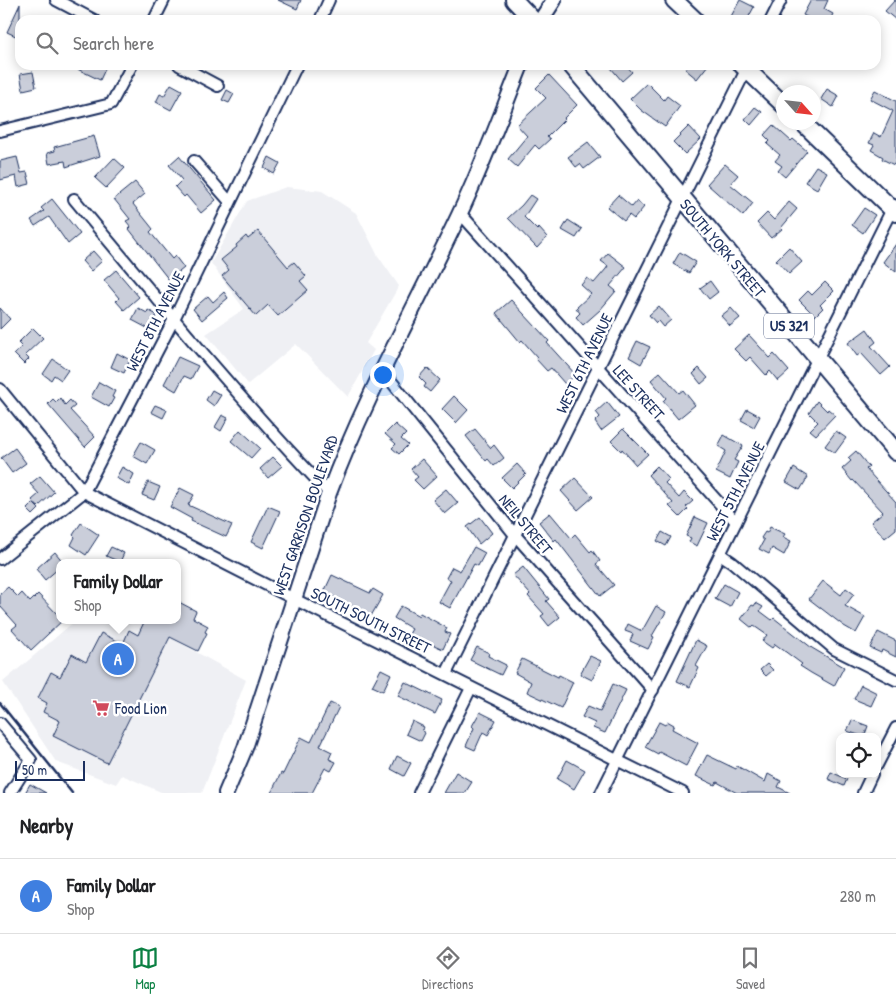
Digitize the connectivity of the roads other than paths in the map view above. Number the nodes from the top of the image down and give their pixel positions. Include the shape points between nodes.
1 (56, 0) edge
2 (164, 0) edge
3 (329, 0) edge
4 (514, 0) edge
5 (554, 0) edge
6 (674, 0) edge
7 (780, 0) edge
8 (84, 15) edge
9 (156, 15) edge
10 (322, 15) edge
11 (528, 15) edge
12 (544, 15) edge
13 (690, 15) edge
14 (773, 15) edge
15 (129, 70) edge
16 (188, 70) edge
17 (295, 70) edge
18 (520, 70) edge
19 (575, 70) edge
20 (743, 70) edge
21 (749, 70) edge
22 (218, 86) dead end
23 (776, 97) edge
24 (811, 130) edge
25 (0, 131) edge
26 (194, 161) dead end
27 (74, 199) dead end
28 (682, 199) junction
29 (230, 202) junction
30 (895, 208) edge
31 (460, 213) junction
32 (174, 319) junction
33 (817, 360) junction
34 (598, 368) junction
35 (383, 371) junction
36 (0, 389) edge
37 (896, 452) edge
38 (84, 492) junction
39 (328, 493) junction
40 (736, 522) junction
41 (515, 535) junction
42 (720, 554) junction
43 (0, 558) edge
44 (294, 599) junction
45 (446, 674) junction
46 (896, 680) edge
47 (471, 688) junction
48 (652, 690) junction
49 (0, 723) edge
50 (896, 728) edge
51 (881, 757) edge
52 (618, 760) junction
53 (870, 778) edge
54 (10, 793) edge
55 (226, 793) edge
56 (419, 793) edge
57 (601, 793) edge
58 (683, 793) edge
59 (863, 793) edge

1 - 8 street
2 - 9 street
3 - 10 street
4 - 11 main road
5 - 12 main road
6 - 13 main road
7 - 14 street
15 - 25 street via 112,104
16 - 22 street
17 - 29 street, WEST 8TH AVENUE
18 - 31 main road, WEST GARRISON BOULEVARD
19 - 28 main road, SOUTH YORK STREET / US 321
20 - 28 street, WEST 6TH AVENUE
21 - 23 main road
24 - 30 main road
26 - 29 street
27 - 32 street
28 - 33 main road, SOUTH YORK STREET / US 321
28 - 34 street, WEST 6TH AVENUE
29 - 32 street, WEST 8TH AVENUE
30 - 33 street, WEST 5TH AVENUE
31 - 34 street, LEE STREET
31 - 35 main road, WEST GARRISON BOULEVARD
32 - 38 street, WEST 8TH AVENUE
32 - 39 street
33 - 37 main road, SOUTH YORK STREET / US 321
33 - 40 street, WEST 5TH AVENUE
34 - 40 street, LEE STREET
34 - 41 street, WEST 6TH AVENUE
35 - 39 main road, WEST GARRISON BOULEVARD via 350,438
35 - 41 street, NEIL STREET
36 - 38 street, SOUTH SOUTH STREET
38 - 43 street, WEST 8TH AVENUE
38 - 44 street, SOUTH SOUTH STREET
39 - 44 main road, WEST GARRISON BOULEVARD
40 - 42 street, WEST 5TH AVENUE
41 - 45 street, WEST 6TH AVENUE
41 - 48 street, NEIL STREET
42 - 46 street via 834,648
42 - 48 street, WEST 5TH AVENUE
44 - 45 street, SOUTH SOUTH STREET
44 - 55 main road, WEST GARRISON BOULEVARD via 245,748
45 - 47 street, SOUTH SOUTH STREET
47 - 52 street, SOUTH SOUTH STREET
47 - 56 street
48 - 52 street, WEST 5TH AVENUE
49 - 54 street via 30,760
50 - 51 street
52 - 57 street, WEST 5TH AVENUE
52 - 58 street, SOUTH SOUTH STREET
53 - 59 street

